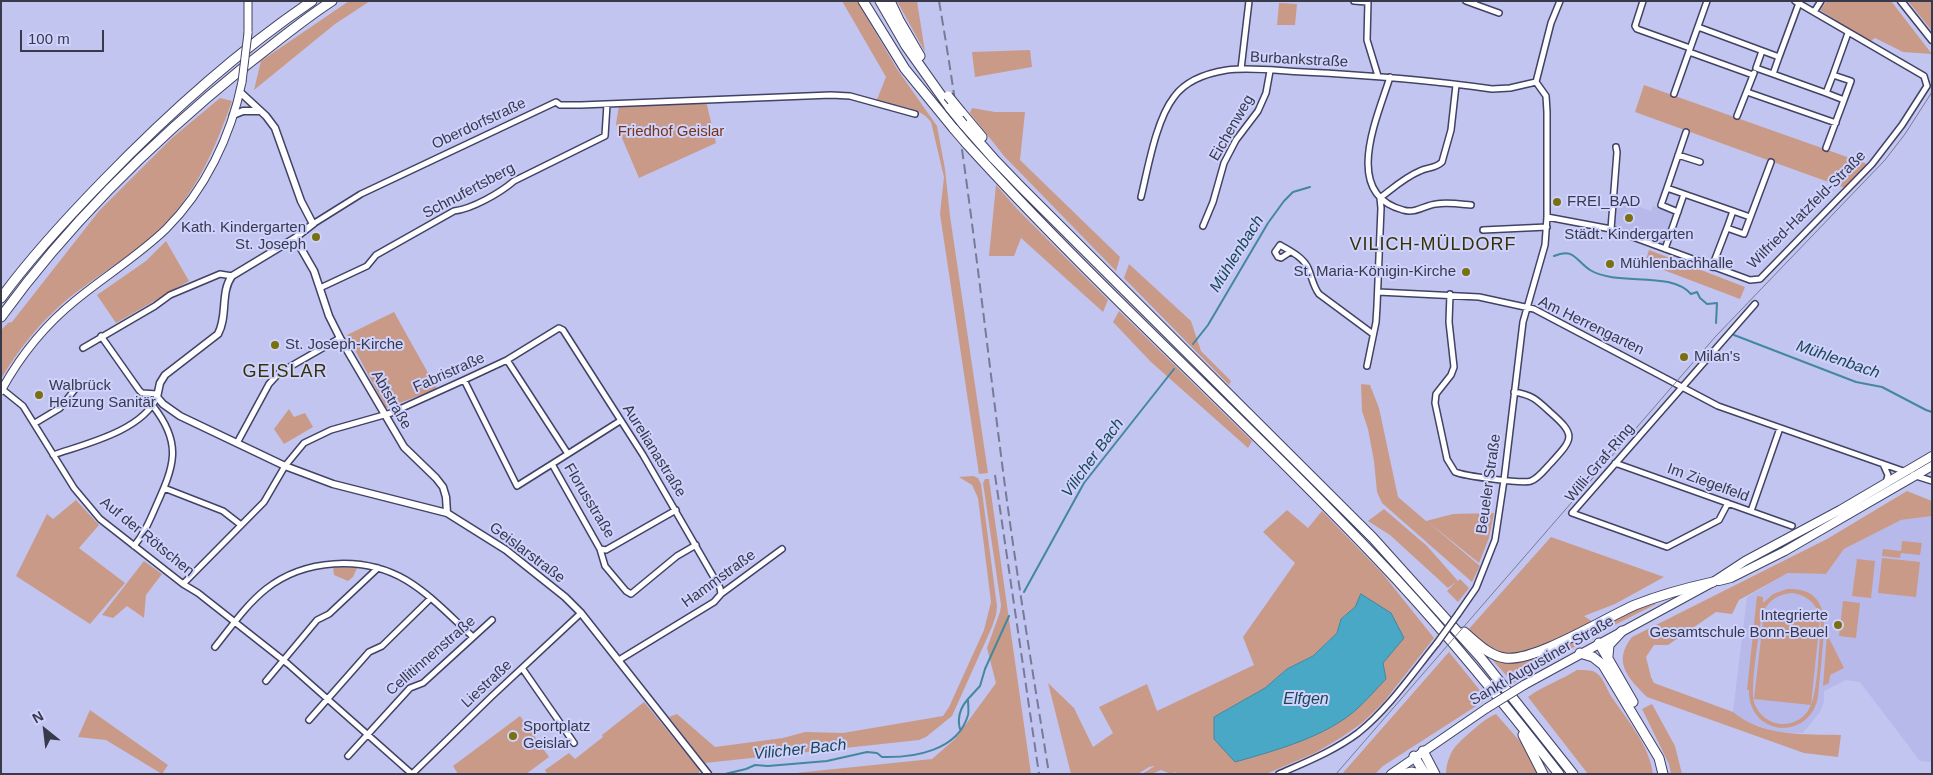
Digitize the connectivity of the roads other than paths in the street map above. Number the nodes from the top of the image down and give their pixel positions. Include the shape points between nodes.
1 (248, 1) edge
2 (312, 1) edge
3 (332, 1) edge
4 (863, 1) edge
5 (868, 1) edge
6 (880, 1) edge
7 (890, 1) edge
8 (1249, 1) edge
9 (1354, 1) edge
10 (1466, 1) edge
11 (1560, 1) edge
12 (1643, 1) edge
13 (1707, 1) edge
14 (1821, 1) edge
15 (1901, 1) edge
16 (1367, 2) edge
17 (1474, 2) edge
18 (1797, 2) edge
19 (1814, 12) junction
20 (1499, 13) dead end
21 (1698, 27) junction
22 (1848, 33) junction
23 (1932, 40) edge
24 (1689, 50) junction
25 (1762, 51) junction
26 (1779, 58) junction
27 (1756, 68) junction
28 (1241, 69) junction
29 (1270, 71) junction
30 (1773, 74) junction
31 (1753, 75) junction
32 (1833, 75) junction
33 (1378, 76) junction
34 (1390, 77) junction
35 (1536, 82) junction
36 (1456, 85) junction
37 (240, 92) junction
38 (1747, 92) junction
39 (1826, 93) junction
40 (1674, 94) dead end
41 (945, 96) junction
42 (1844, 100) junction
43 (931, 101) junction
44 (606, 104) junction
45 (260, 111) junction
46 (915, 114) dead end
47 (233, 115) junction
48 (1738, 116) dead end
49 (1836, 123) junction
50 (1686, 132) dead end
51 (1616, 147) dead end
52 (1826, 148) dead end
53 (1678, 155) junction
54 (1700, 162) dead end
55 (1771, 162) dead end
56 (1020, 186) junction
57 (1667, 188) junction
58 (1684, 194) junction
59 (1141, 197) dead end
60 (1380, 198) junction
61 (1471, 205) dead end
62 (1732, 211) junction
63 (1678, 212) junction
64 (1750, 217) junction
65 (1547, 218) junction
66 (313, 224) junction
67 (1204, 226) dead end
68 (1547, 227) junction
69 (1726, 228) junction
70 (1611, 229) junction
71 (1483, 230) dead end
72 (295, 238) junction
73 (1665, 249) junction
74 (1290, 252) dead end
75 (1712, 267) junction
76 (232, 276) junction
77 (320, 288) junction
78 (1378, 292) junction
79 (1450, 294) junction
80 (1, 298) edge
81 (1755, 304) dead end
82 (1527, 308) junction
83 (1, 317) edge
84 (556, 328) joint
85 (1373, 334) junction
86 (101, 336) junction
87 (340, 338) junction
88 (84, 348) dead end
89 (507, 360) junction
90 (1367, 366) dead end
91 (464, 380) junction
92 (86, 385) dead end
93 (1682, 387) junction
94 (2, 390) edge
95 (1514, 392) junction
96 (157, 396) junction
97 (153, 406) junction
98 (385, 414) junction
99 (620, 421) junction
100 (35, 423) junction
101 (1780, 428) junction
102 (237, 443) junction
103 (568, 454) junction
104 (53, 455) junction
105 (1932, 456) edge
106 (1615, 463) junction
107 (1883, 463) junction
108 (552, 464) junction
109 (285, 466) junction
110 (1932, 466) edge
111 (1906, 472) junction
112 (1915, 476) junction
113 (1504, 480) junction
114 (1932, 481) edge
115 (1886, 484) junction
116 (164, 488) junction
117 (1728, 503) junction
118 (676, 510) junction
119 (1751, 512) junction
120 (447, 513) junction
121 (241, 525) junction
122 (1792, 526) dead end
123 (696, 545) junction
124 (134, 546) junction
125 (782, 549) dead end
126 (600, 550) junction
127 (378, 568) junction
128 (1712, 582) junction
129 (183, 584) junction
130 (721, 594) junction
131 (431, 598) junction
132 (581, 614) junction
133 (1445, 617) junction
134 (492, 620) dead end
135 (235, 622) junction
136 (1622, 630) junction
137 (473, 637) junction
138 (1599, 642) junction
139 (216, 647) dead end
140 (1580, 654) junction
141 (1609, 659) junction
142 (283, 660) junction
143 (619, 660) junction
144 (522, 668) junction
145 (266, 681) dead end
146 (328, 698) junction
147 (1513, 715) junction
148 (309, 720) dead end
149 (368, 734) junction
150 (574, 744) dead end
151 (1423, 751) junction
152 (348, 756) dead end
153 (1414, 756) junction
154 (708, 773) edge
155 (412, 774) edge
156 (1279, 774) edge
157 (1391, 774) edge
158 (1403, 774) edge
159 (1420, 774) edge
160 (1425, 774) edge
161 (1435, 774) edge
162 (1543, 774) edge
163 (1559, 774) edge
164 (1573, 774) edge
165 (1663, 774) edge
166 (1668, 774) edge

1 - 37 main road, bridge via 248,33
2 - 80 highway via 224,67 138,144 79,205
3 - 83 highway via 237,73 144,154 51,254
4 - 43 highway via 905,69
5 - 43 highway
6 - 41 highway via 906,46
7 - 41 highway
8 - 28 street
9 - 16 street
10 - 17 street
11 - 35 street
12 - 24 street via 1635,26 1637,29
13 - 21 street
14 - 19 street
15 - 23 street
16 - 33 street via 1368,40
17 - 20 street
18 - 19 street
18 - 26 street
19 - 22 street
21 - 24 street
21 - 25 street
22 - 32 street
22 - 75 street, Wilfried-Hatzfeld-Straße via 1924,76 1927,86 1872,164 1760,279 1750,280
24 - 31 street
24 - 40 street
25 - 26 street
25 - 27 street
26 - 30 street
27 - 30 street
27 - 31 street
28 - 29 street, Burbankstraße
28 - 59 street, Burbankstraße via 1202,76 1174,96 1162,117
29 - 33 street, Burbankstraße
29 - 67 street, Eichenweg via 1258,111 1224,162
30 - 39 street
31 - 38 street
32 - 39 street
32 - 42 street via 1851,81
33 - 34 street, Burbankstraße
34 - 36 street, Burbankstraße
34 - 60 street via 1371,138 1366,168
35 - 36 street, Burbankstraße via 1492,89
35 - 65 street, Beueler Straße via 1546,96
36 - 60 street via 1451,130 1442,162 1409,176
37 - 45 street
37 - 47 main road
38 - 48 street
38 - 49 street
39 - 42 street
41 - 56 highway, bridge via 998,155
41 - 56 highway, bridge via 963,124
42 - 49 street
43 - 147 highway, bridge via 1029,212 1363,544
44 - 46 street, Oberdorfstraße via 831,95 850,96
44 - 66 street, Oberdorfstraße via 560,105 556,102 361,194
44 - 77 street, Schnufertsberg via 605,136 464,210 454,211 376,256 367,266
45 - 47 street
45 - 66 street via 275,128 301,201
47 - 94 main road via 206,179 186,206 144,248 50,323 30,346
49 - 52 street
50 - 53 street
51 - 70 street
53 - 54 street
53 - 57 street
55 - 64 street
56 - 133 highway via 1373,538
57 - 58 street
57 - 63 street via 1660,205
58 - 62 street
58 - 63 street
60 - 61 street via 1404,211 1436,204
60 - 78 street
62 - 64 street
62 - 69 street
63 - 73 street
64 - 69 street via 1744,234
65 - 68 street, Beueler Straße
65 - 70 street, Wilfried-Hatzfeld-Straße
66 - 72 street, Oberdorfstraße
68 - 71 street
68 - 82 street, Beueler Straße
69 - 75 street
70 - 73 street, Wilfried-Hatzfeld-Straße
72 - 76 street, Oberdorfstraße
72 - 77 street, Abtstraße via 314,270
73 - 75 street, Wilfried-Hatzfeld-Straße
74 - 85 street via 1308,268 1319,294
76 - 86 street via 220,274 170,295
76 - 96 street via 227,282 223,326 218,334 165,375
77 - 87 street, Abtstraße
78 - 79 street, Am Herrengarten
78 - 85 street
79 - 82 street, Am Herrengarten
79 - 113 street via 1449,322 1455,362 1451,376 1436,394 1435,402 1447,459 1451,468 1460,474
81 - 93 street, Willi-Graf-Ring
82 - 93 street, Am Herrengarten via 1534,308
82 - 95 street, Beueler Straße
84 - 89 street, Fabristraße
84 - 99 street, Aurelianastraße via 563,330
85 - 90 street
86 - 88 street
86 - 96 street via 139,390
87 - 98 street, Abtstraße
87 - 102 street via 280,373 269,384
89 - 91 street, Fabristraße
89 - 103 street
91 - 98 street, Fabristraße
91 - 108 street via 518,486
92 - 100 street via 76,388 60,408
93 - 101 street, Am Herrengarten via 1718,406
93 - 106 street, Willi-Graf-Ring
94 - 100 street, Auf der Rötschen via 23,406
95 - 113 street, Beueler Straße
95 - 113 street via 1535,397 1564,424 1570,440 1538,478 1525,482
96 - 97 street
96 - 102 street, Geislarstraße via 180,416
97 - 104 street via 117,433
97 - 116 street via 166,426 173,451 173,463
98 - 109 street, Fabristraße via 313,437
98 - 120 street, Abtstraße via 404,447 443,487
99 - 103 street, Florusstraße
99 - 118 street, Aurelianastraße
100 - 104 street, Auf der Rötschen
101 - 107 street, Am Herrengarten
101 - 119 street
102 - 109 street, Geislarstraße
103 - 108 street, Florusstraße
104 - 124 street, Auf der Rötschen via 85,503
105 - 111 main road, Sankt Augustiner Straße
106 - 117 street, Im Ziegelfeld
106 - 117 street, Willi-Graf-Ring via 1572,513 1667,546 1719,520
107 - 111 street, Am Herrengarten
107 - 115 street via 1888,475
108 - 126 street, Florusstraße
109 - 120 street, Geislarstraße via 333,484
109 - 121 street, Fabristraße via 264,502
110 - 112 main road, Sankt Augustiner Straße
111 - 112 street, Am Herrengarten
111 - 115 main road, Sankt Augustiner Straße
112 - 114 street, Am Herrengarten
112 - 128 main road, Sankt Augustiner Straße via 1785,551 1731,578
113 - 156 street, Beueler Straße, bridge via 1494,540 1476,588 1437,643 1392,699 1358,732 1317,757
115 - 128 main road, Sankt Augustiner Straße
116 - 121 street via 223,511
116 - 124 street
117 - 119 street, Im Ziegelfeld
118 - 123 street, Aurelianastraße
118 - 126 street, Florusstraße via 606,550
119 - 122 street, Im Ziegelfeld
120 - 132 street, Geislarstraße via 506,550 565,597
121 - 129 street, Fabristraße
123 - 126 street via 677,556 631,594 605,566
123 - 130 street, Aurelianastraße
124 - 129 street, Auf der Rötschen
125 - 130 street, Hammstraße
127 - 131 street via 406,580
127 - 135 street via 338,563 289,575 266,589
127 - 142 street via 331,613 317,620
128 - 133 highway via 1651,599 1538,652 1518,658 1504,658 1487,651
128 - 136 main road, Sankt Augustiner Straße
129 - 135 street, Auf der Rötschen
130 - 143 street, Hammstraße via 714,602
131 - 137 street
131 - 146 street via 382,646 369,652
132 - 143 street, Geislarstraße
132 - 144 street, Liestraße
133 - 164 highway
134 - 137 street, Cellitinnenstraße
135 - 139 street
135 - 142 street, Auf der Rötschen
136 - 138 main road, Sankt Augustiner Straße
136 - 141 highway via 1608,648
137 - 149 street, Cellitinnenstraße via 426,680 410,688
138 - 140 main road, Sankt Augustiner Straße
138 - 141 highway
140 - 151 main road, Sankt Augustiner Straße, bridge via 1524,685
140 - 165 highway via 1603,665 1658,758
141 - 166 highway
142 - 145 street
142 - 146 street, Auf der Rötschen
143 - 154 street, Geislarstraße
144 - 150 street
144 - 155 street, Liestraße
146 - 148 street
146 - 149 street, Auf der Rötschen
147 - 162 highway
147 - 163 highway
149 - 152 street
149 - 155 street, Auf der Rötschen
151 - 153 main road, Sankt Augustiner Straße
151 - 161 highway
153 - 157 main road, Sankt Augustiner Straße
153 - 160 highway
158 - 159 highway

